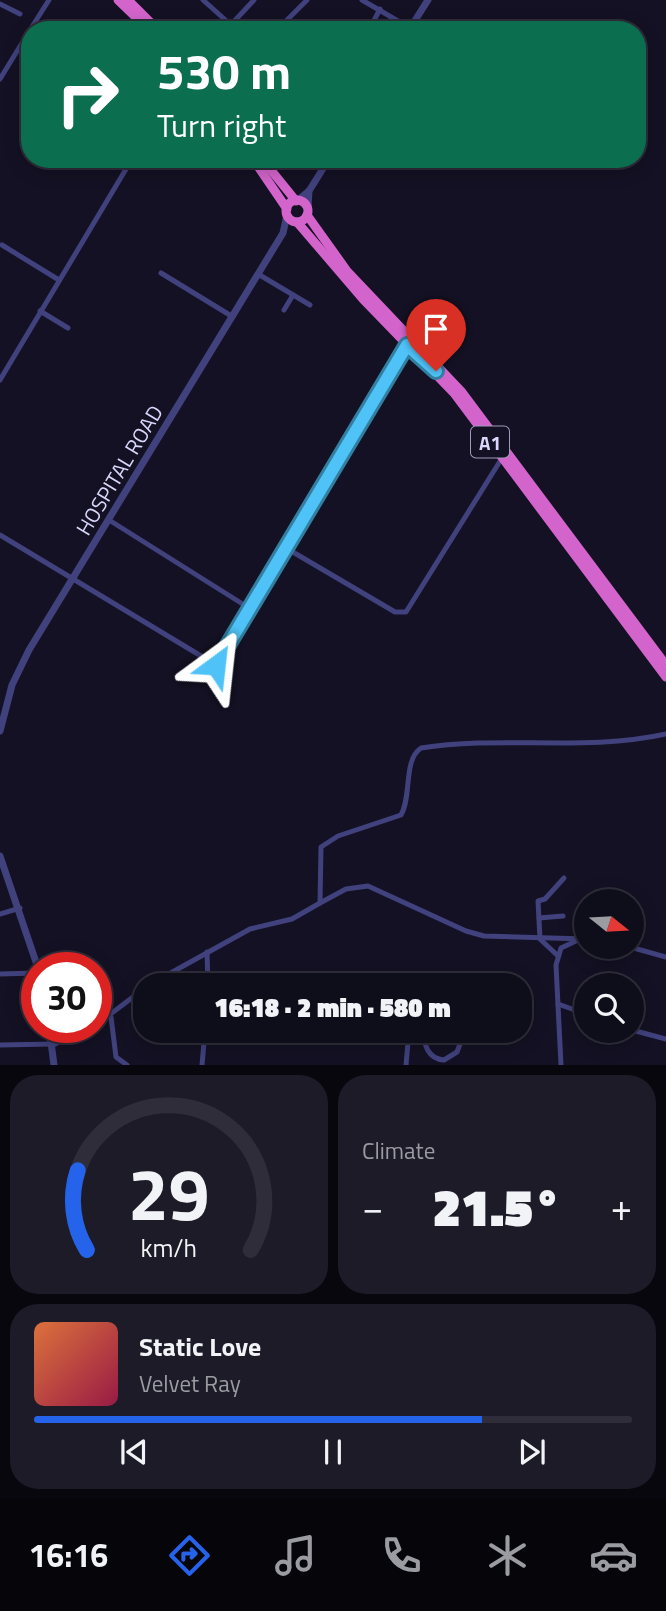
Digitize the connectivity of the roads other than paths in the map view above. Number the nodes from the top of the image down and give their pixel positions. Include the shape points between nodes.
1 (49, 0) edge
2 (118, 0) edge
3 (128, 0) edge
4 (203, 0) edge
5 (254, 0) edge
6 (307, 0) edge
7 (362, 0) edge
8 (428, 0) edge
9 (0, 4) edge
10 (380, 9) junction
11 (20, 14) dead end
12 (36, 21) edge
13 (140, 21) edge
14 (149, 21) edge
15 (230, 21) edge
16 (235, 21) edge
17 (286, 21) edge
18 (374, 21) edge
19 (398, 21) edge
20 (415, 21) edge
21 (21, 45) edge
22 (0, 79) edge
23 (127, 168) edge
24 (259, 168) edge
25 (269, 168) edge
26 (323, 168) edge
27 (310, 190) junction
28 (298, 199) junction
29 (307, 211) junction
30 (287, 212) junction
31 (296, 222) junction
32 (283, 233) junction
33 (2, 245) dead end
34 (161, 273) dead end
35 (258, 274) junction
36 (59, 280) junction
37 (293, 295) junction
38 (310, 305) dead end
39 (284, 310) dead end
40 (40, 311) junction
41 (233, 317) junction
42 (68, 328) dead end
43 (407, 345) junction
44 (0, 380) edge
45 (502, 458) junction
46 (108, 520) junction
47 (0, 535) edge
48 (286, 548) junction
49 (73, 579) junction
50 (249, 608) junction
51 (666, 665) edge
52 (666, 677) edge
53 (0, 731) edge
54 (666, 734) edge
55 (1, 862) edge
56 (564, 878) dead end
57 (320, 903) junction
58 (20, 908) junction
59 (0, 914) edge
60 (563, 916) dead end
61 (539, 918) junction
62 (540, 939) junction
63 (574, 939) edge
64 (574, 943) edge
65 (644, 951) edge
66 (32, 952) edge
67 (207, 952) junction
68 (557, 954) junction
69 (666, 957) edge
70 (21, 972) edge
71 (171, 973) edge
72 (208, 973) edge
73 (0, 974) edge
74 (133, 999) edge
75 (558, 1004) junction
76 (574, 1010) edge
77 (112, 1016) edge
78 (112, 1025) edge
79 (644, 1033) edge
80 (666, 1039) edge
81 (204, 1043) edge
82 (410, 1043) edge
83 (426, 1043) edge
84 (460, 1043) edge
85 (53, 1044) joint
86 (0, 1045) edge
87 (54, 1065) edge
88 (127, 1065) edge
89 (202, 1065) edge
90 (406, 1065) edge
91 (561, 1065) edge

1 - 12 street
2 - 13 highway
3 - 14 highway
4 - 15 street
5 - 16 street
6 - 17 street
7 - 10 street
8 - 20 street
9 - 11 street
10 - 18 street
10 - 19 street
21 - 22 street
23 - 36 street
24 - 30 highway
25 - 28 highway
26 - 27 street
27 - 28 street
27 - 29 street
28 - 29 highway
28 - 30 highway
29 - 31 highway
29 - 51 highway, A1 via 347,271 461,391
30 - 31 highway
30 - 32 street
31 - 32 street
31 - 43 highway, A1
32 - 35 street, HOSPITAL ROAD
33 - 36 street
34 - 41 street
35 - 37 street
35 - 41 street, HOSPITAL ROAD
36 - 40 street
37 - 38 street
37 - 39 street
40 - 42 street
40 - 44 street
41 - 46 street, HOSPITAL ROAD
43 - 45 highway, A1 via 448,385
43 - 48 street
45 - 48 street via 406,612 395,612
45 - 52 highway, A1
46 - 49 street, HOSPITAL ROAD
46 - 50 street
47 - 49 street
48 - 50 street
49 - 50 street via 216,665
49 - 53 street, HOSPITAL ROAD via 20,668
54 - 57 street via 606,741 421,748 412,756 408,797 401,815 338,836 321,847
55 - 58 street
56 - 61 street via 538,901
57 - 62 street via 345,889 368,886 466,931
57 - 67 street via 292,919 250,929
58 - 59 street
58 - 66 street
60 - 61 street
61 - 62 street
62 - 63 street
62 - 68 street
64 - 68 street
65 - 69 street
67 - 71 street
67 - 72 street
68 - 75 street
70 - 73 street
74 - 77 street
75 - 76 street
75 - 91 street
78 - 88 street via 116,1057
79 - 80 street
81 - 89 street
82 - 90 street
83 - 84 street via 441,1060 456,1055
85 - 86 street
85 - 87 street

